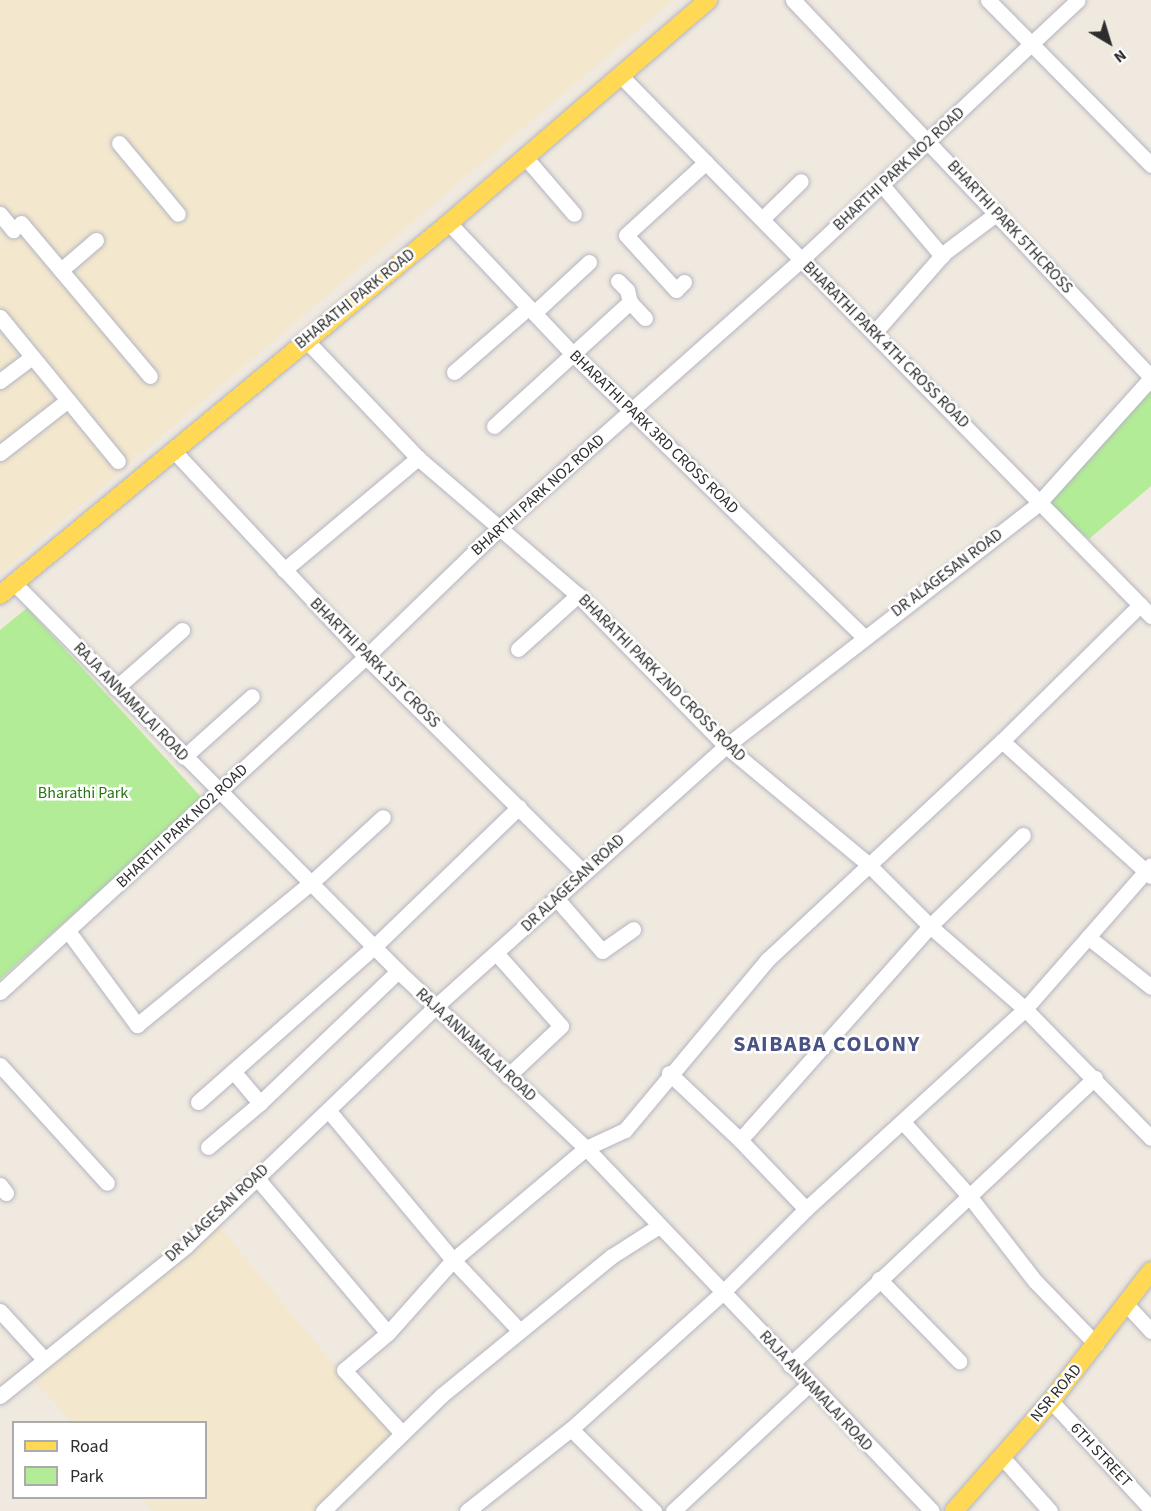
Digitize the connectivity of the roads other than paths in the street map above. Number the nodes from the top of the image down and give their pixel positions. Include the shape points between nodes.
1 (708, 0) edge
2 (793, 0) edge
3 (988, 0) edge
4 (1078, 0) edge
5 (1031, 45) junction
6 (620, 75) junction
7 (929, 141) junction
8 (119, 143) dead end
9 (525, 157) junction
10 (706, 162) junction
11 (1151, 165) edge
12 (801, 181) dead end
13 (882, 185) junction
14 (997, 213) junction
15 (0, 214) edge
16 (178, 214) dead end
17 (574, 214) dead end
18 (762, 219) junction
19 (449, 223) junction
20 (96, 240) dead end
21 (942, 256) junction
22 (802, 260) junction
23 (589, 262) dead end
24 (61, 270) junction
25 (618, 281) dead end
26 (684, 282) dead end
27 (630, 302) junction
28 (532, 310) junction
29 (0, 317) edge
30 (645, 318) dead end
31 (874, 333) junction
32 (306, 340) junction
33 (573, 354) junction
34 (32, 357) junction
35 (454, 372) dead end
36 (150, 376) dead end
37 (1151, 377) edge
38 (0, 381) edge
39 (68, 400) junction
40 (633, 412) junction
41 (494, 426) dead end
42 (173, 450) junction
43 (0, 453) edge
44 (418, 458) junction
45 (118, 461) dead end
46 (1038, 504) junction
47 (500, 527) junction
48 (284, 570) junction
49 (14, 583) junction
50 (0, 595) edge
51 (578, 595) junction
52 (1145, 611) edge
53 (182, 630) dead end
54 (863, 636) junction
55 (518, 649) dead end
56 (366, 657) junction
57 (116, 687) junction
58 (252, 696) dead end
59 (1002, 741) junction
60 (726, 746) junction
61 (184, 757) junction
62 (220, 791) junction
63 (519, 807) junction
64 (383, 817) dead end
65 (1023, 835) dead end
66 (867, 863) junction
67 (582, 871) junction
68 (1149, 871) edge
69 (312, 882) junction
70 (556, 898) junction
71 (930, 926) junction
72 (633, 930) dead end
73 (68, 931) junction
74 (1088, 937) junction
75 (375, 946) junction
76 (497, 954) junction
77 (398, 971) junction
78 (1151, 987) edge
79 (0, 992) edge
80 (435, 1007) junction
81 (1025, 1009) junction
82 (0, 1065) edge
83 (233, 1071) junction
84 (669, 1073) junction
85 (508, 1076) junction
86 (1095, 1078) junction
87 (198, 1102) dead end
88 (260, 1103) junction
89 (328, 1110) junction
90 (903, 1122) junction
91 (1151, 1138) edge
92 (740, 1140) junction
93 (208, 1146) dead end
94 (586, 1148) junction
95 (256, 1177) junction
96 (106, 1183) dead end
97 (970, 1197) junction
98 (806, 1209) junction
99 (659, 1226) junction
100 (453, 1260) junction
101 (1151, 1271) edge
102 (879, 1279) junction
103 (724, 1292) junction
104 (1126, 1304) junction
105 (0, 1311) edge
106 (519, 1330) junction
107 (1151, 1331) edge
108 (388, 1333) junction
109 (1096, 1344) junction
110 (43, 1358) junction
111 (959, 1361) dead end
112 (790, 1365) junction
113 (808, 1385) junction
114 (0, 1396) edge
115 (1051, 1401) junction
116 (571, 1429) junction
117 (402, 1433) junction
118 (1002, 1457) junction
119 (1151, 1509) edge
120 (323, 1511) edge
121 (467, 1511) edge
122 (654, 1511) edge
123 (673, 1511) edge
124 (932, 1511) edge
125 (954, 1511) edge
126 (1050, 1511) edge

1 - 6 main road, BHARATHI PARK ROAD
2 - 7 street, BHARTHI PARK 5THCROSS
3 - 5 street
4 - 5 street, BHARTHI PARK NO2 ROAD
5 - 7 street, BHARTHI PARK NO2 ROAD
5 - 11 street
6 - 9 main road, BHARATHI PARK ROAD
6 - 10 street, BHARATHI PARK 4TH CROSS ROAD
7 - 13 street, BHARTHI PARK NO2 ROAD
7 - 14 street, BHARTHI PARK 5THCROSS
8 - 16 street
9 - 17 street
9 - 19 main road, BHARATHI PARK ROAD
10 - 18 street, BHARATHI PARK 4TH CROSS ROAD
10 - 26 street via 626,235 676,290
12 - 18 street
13 - 21 street
13 - 22 street, BHARTHI PARK NO2 ROAD
14 - 21 street
14 - 37 street, BHARTHI PARK 5THCROSS
15 - 24 street
18 - 22 street, BHARATHI PARK 4TH CROSS ROAD
19 - 28 street, BHARATHI PARK 3RD CROSS ROAD
19 - 32 main road, BHARATHI PARK ROAD
20 - 24 street
21 - 31 street
22 - 31 street, BHARATHI PARK 4TH CROSS ROAD
22 - 40 street, BHARTHI PARK NO2 ROAD
23 - 28 street
24 - 36 street
25 - 27 street via 627,290
27 - 30 street
27 - 33 street
28 - 33 street, BHARATHI PARK 3RD CROSS ROAD
28 - 35 street
29 - 34 street
31 - 46 street, BHARATHI PARK 4TH CROSS ROAD
32 - 42 main road, BHARATHI PARK ROAD
32 - 44 street, BHARATHI PARK 2ND CROSS ROAD
33 - 40 street, BHARATHI PARK 3RD CROSS ROAD
33 - 41 street
34 - 38 street
34 - 39 street
37 - 46 street, DR ALAGESAN ROAD
39 - 43 street
39 - 45 street
40 - 47 street, BHARTHI PARK NO2 ROAD
40 - 54 street, BHARATHI PARK 3RD CROSS ROAD
42 - 48 street, BHARTHI PARK 1ST CROSS
42 - 49 main road, BHARATHI PARK ROAD
44 - 47 street, BHARATHI PARK 2ND CROSS ROAD
44 - 48 street
46 - 52 street, BHARATHI PARK 4TH CROSS ROAD
46 - 54 street, DR ALAGESAN ROAD
47 - 51 street, BHARATHI PARK 2ND CROSS ROAD
47 - 56 street, BHARTHI PARK NO2 ROAD
48 - 56 street, BHARTHI PARK 1ST CROSS
49 - 50 main road, BHARATHI PARK ROAD
49 - 57 street, RAJA ANNAMALAI ROAD
51 - 55 street
51 - 60 street, BHARATHI PARK 2ND CROSS ROAD
52 - 59 street
53 - 57 street
54 - 60 street, DR ALAGESAN ROAD
56 - 62 street, BHARTHI PARK NO2 ROAD
56 - 63 street, BHARTHI PARK 1ST CROSS
57 - 61 street, RAJA ANNAMALAI ROAD
58 - 61 street
59 - 66 street
59 - 68 street
60 - 66 street, BHARATHI PARK 2ND CROSS ROAD
60 - 67 street, DR ALAGESAN ROAD
61 - 62 street, RAJA ANNAMALAI ROAD
62 - 69 street, RAJA ANNAMALAI ROAD
62 - 73 street, BHARTHI PARK NO2 ROAD
63 - 67 street, BHARTHI PARK 1ST CROSS
63 - 75 street
64 - 69 street
65 - 71 street
66 - 71 street, BHARATHI PARK 2ND CROSS ROAD
66 - 84 street via 767,960
67 - 70 street, DR ALAGESAN ROAD
68 - 74 street
69 - 73 street via 137,1025
69 - 75 street, RAJA ANNAMALAI ROAD
70 - 72 street via 602,951
70 - 76 street, DR ALAGESAN ROAD
71 - 81 street, BHARATHI PARK 2ND CROSS ROAD
71 - 92 street
73 - 79 street, BHARTHI PARK NO2 ROAD
74 - 78 street
74 - 81 street
75 - 77 street, RAJA ANNAMALAI ROAD
75 - 83 street
76 - 80 street, DR ALAGESAN ROAD
76 - 85 street via 561,1026
77 - 80 street, RAJA ANNAMALAI ROAD
77 - 88 street
80 - 85 street, RAJA ANNAMALAI ROAD
80 - 89 street, DR ALAGESAN ROAD
81 - 86 street, BHARATHI PARK 2ND CROSS ROAD
81 - 90 street
82 - 96 street
83 - 87 street
83 - 88 street
84 - 92 street
84 - 94 street via 625,1130
85 - 94 street, RAJA ANNAMALAI ROAD
86 - 91 street, BHARATHI PARK 2ND CROSS ROAD
86 - 97 street
88 - 93 street
89 - 95 street, DR ALAGESAN ROAD
89 - 100 street
90 - 97 street
90 - 98 street
92 - 98 street
94 - 99 street, RAJA ANNAMALAI ROAD
94 - 100 street
95 - 108 street
95 - 110 street, DR ALAGESAN ROAD via 187,1245
97 - 102 street
97 - 109 street via 1035,1281
98 - 103 street
99 - 103 street, RAJA ANNAMALAI ROAD
99 - 106 street via 612,1256
100 - 106 street
100 - 108 street
101 - 104 main road, NSR ROAD
102 - 111 street
102 - 112 street
103 - 112 street, RAJA ANNAMALAI ROAD
103 - 116 street
104 - 107 street
104 - 109 main road, NSR ROAD
105 - 110 street
106 - 117 street
108 - 117 street via 344,1370
109 - 115 main road, NSR ROAD
110 - 114 street, DR ALAGESAN ROAD
112 - 113 street, RAJA ANNAMALAI ROAD
113 - 123 street
113 - 124 street, RAJA ANNAMALAI ROAD
115 - 118 main road, NSR ROAD
115 - 119 street, 6TH STREET
116 - 121 street
116 - 122 street
117 - 120 street
118 - 125 main road, NSR ROAD
118 - 126 street

